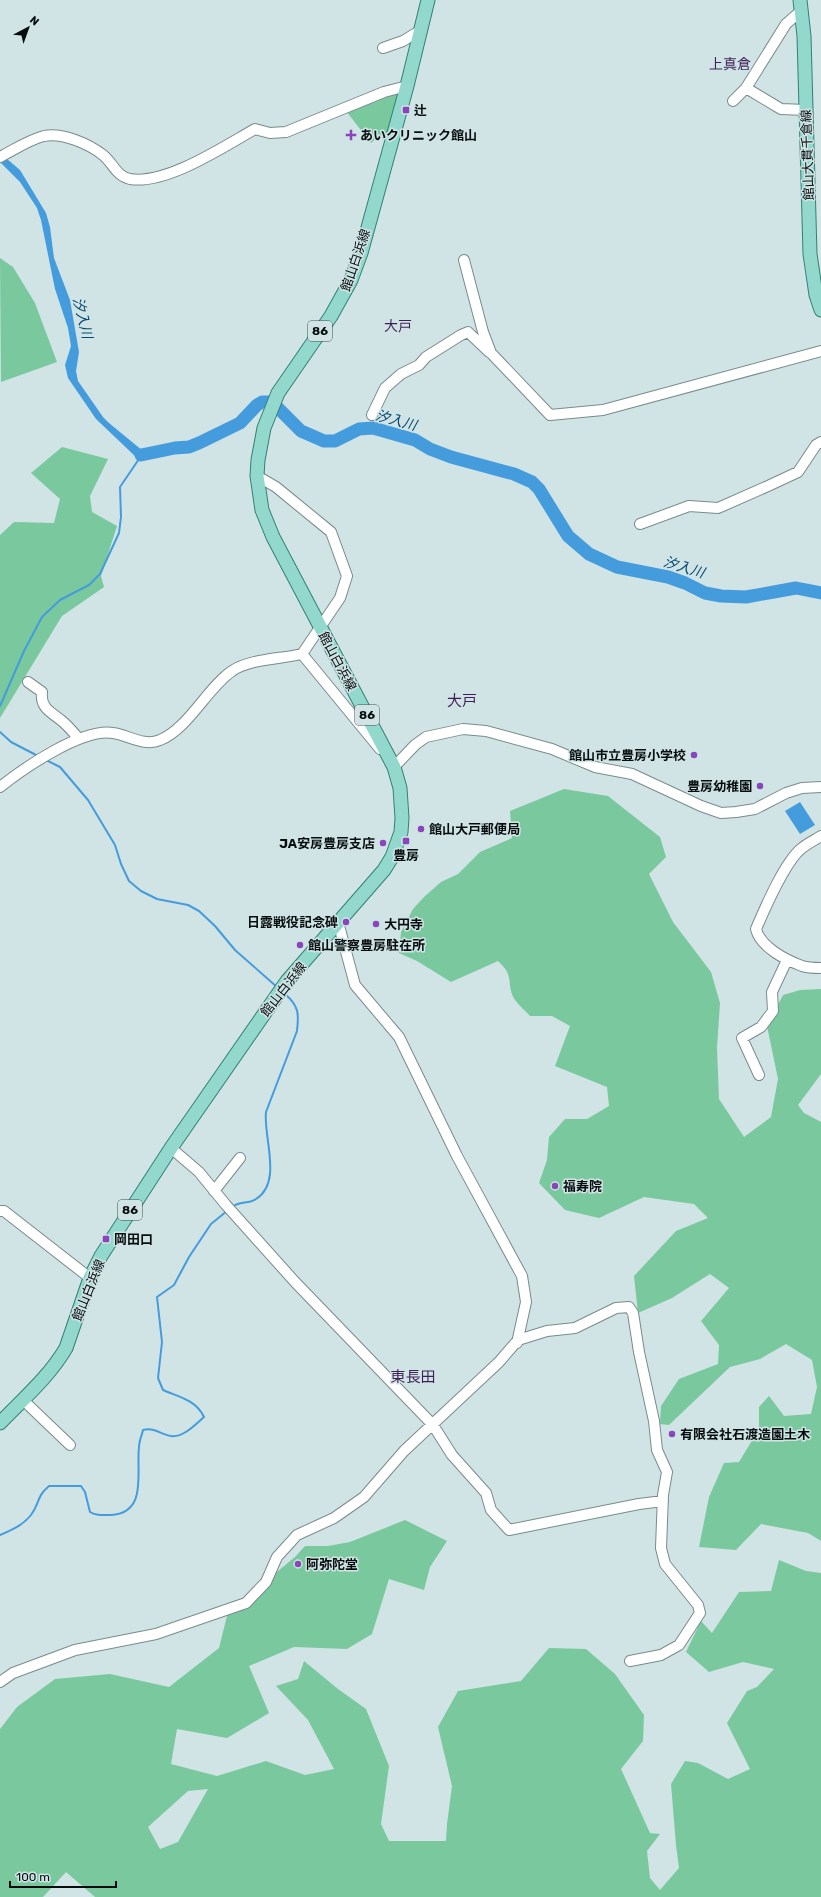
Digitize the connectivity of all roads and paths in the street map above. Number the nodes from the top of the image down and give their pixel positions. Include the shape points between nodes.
1 (428, 0) edge
2 (801, 5) edge
3 (421, 30) junction
4 (384, 48) dead end
5 (407, 86) junction
6 (746, 88) junction
7 (733, 101) dead end
8 (806, 110) junction
9 (4, 155) edge
10 (464, 260) dead end
11 (821, 310) edge
12 (821, 351) edge
13 (491, 353) junction
14 (372, 415) dead end
15 (821, 442) edge
16 (257, 476) junction
17 (640, 524) dead end
18 (320, 627) junction
19 (302, 654) junction
20 (28, 682) dead end
21 (79, 740) junction
22 (394, 767) junction
23 (0, 787) edge
24 (821, 787) edge
25 (821, 836) edge
26 (338, 922) junction
27 (787, 960) junction
28 (821, 968) edge
29 (759, 1075) dead end
30 (171, 1148) junction
31 (240, 1158) dead end
32 (214, 1191) junction
33 (0, 1211) edge
34 (90, 1278) junction
35 (517, 1343) junction
36 (23, 1400) junction
37 (0, 1423) edge
38 (433, 1425) junction
39 (70, 1445) dead end
40 (663, 1501) junction
41 (630, 1661) dead end
42 (0, 1682) edge

1 - 3 main road, 館山白浜線 / 86
2 - 6 street via 786,24
2 - 8 main road, 館山大貫千倉線
3 - 4 street via 403,41
3 - 5 main road, 館山白浜線 / 86
5 - 9 street via 384,92 286,132 270,133 255,129 188,165 148,178 128,178 120,175 104,156 87,146 62,137 44,136
5 - 16 main road, 館山白浜線 / 86 via 361,253 351,280 331,316 278,393 264,428
6 - 7 street
6 - 8 street via 781,109
8 - 11 main road, 館山大貫千倉線 via 810,254 814,289
10 - 13 street
12 - 13 street via 603,410 550,415
13 - 14 street via 468,332 461,335 426,357 419,365 401,374 385,388
15 - 17 street via 816,445 798,472 768,486 718,508 689,506
16 - 18 main road, 館山白浜線 / 86 via 262,510 273,537
16 - 18 street via 276,487 331,532 347,576 340,598
18 - 19 street
18 - 22 main road, 館山白浜線 / 86
19 - 21 street via 245,665 231,671 196,710 162,740 144,742 113,732
19 - 22 street
20 - 21 street via 42,692 41,700 46,710 63,721
21 - 23 street via 51,753
22 - 24 street via 426,737 463,730 478,730 552,749 595,767 632,774 721,813 755,809 786,793 802,788
22 - 26 main road, 館山白浜線 / 86 via 402,803 401,832 397,846 384,870
25 - 27 street via 801,848 792,860 756,929 762,941
26 - 30 main road, 館山白浜線 / 86 via 272,1001
26 - 35 street via 355,985 399,1037 456,1156 522,1276 526,1302
27 - 28 street via 804,967
27 - 29 street via 772,992 773,1011 761,1027 742,1038
30 - 32 street via 199,1172
30 - 34 main road, 館山白浜線 / 86 via 107,1246
31 - 32 street
32 - 38 street
33 - 34 street via 4,1211
34 - 36 main road, 館山白浜線 / 86 via 66,1348 50,1372
35 - 38 street
35 - 40 street via 518,1340 547,1331 575,1328 616,1308 629,1307 633,1314 654,1421 657,1450 667,1472
36 - 37 main road, 館山白浜線 / 86
36 - 39 street
38 - 40 street via 452,1455 486,1493 491,1510 509,1530
38 - 42 street via 404,1451 364,1497 334,1518 297,1535 277,1557 266,1582 246,1603 163,1632 75,1650 14,1673
40 - 41 street via 660,1542 665,1564 698,1605 700,1613 679,1645 661,1655

